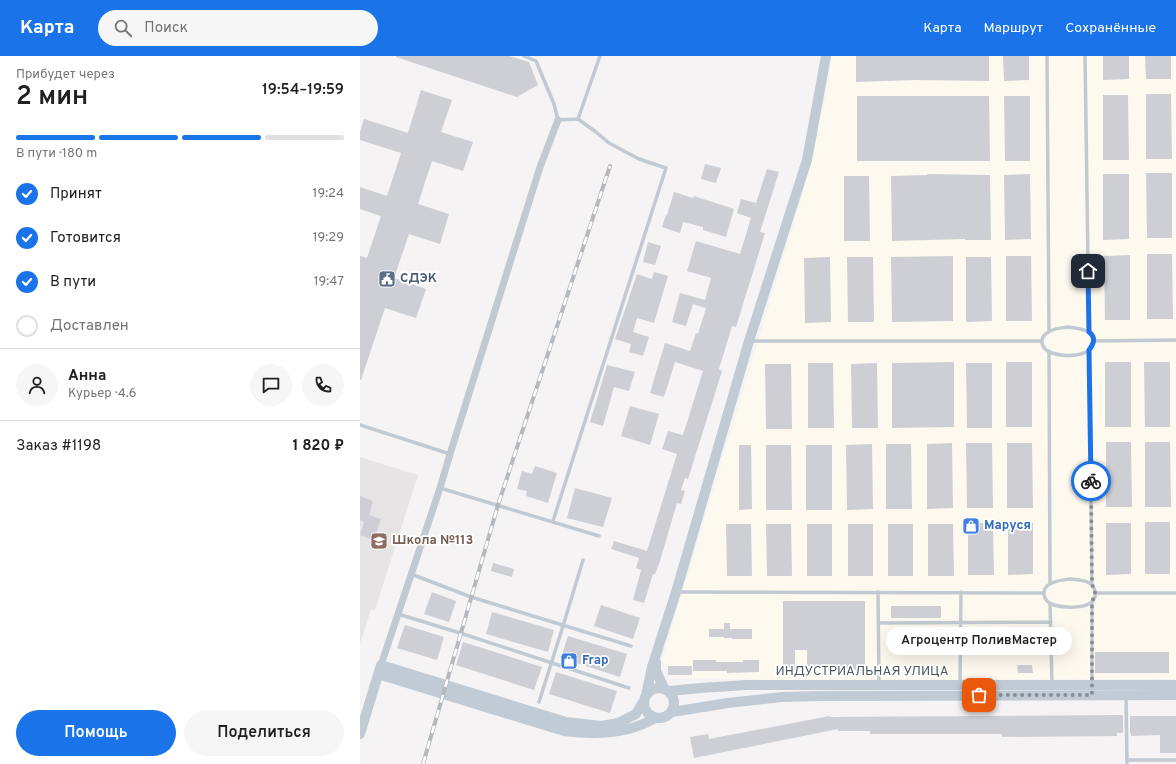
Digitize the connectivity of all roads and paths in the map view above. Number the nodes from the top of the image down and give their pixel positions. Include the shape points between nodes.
1 (524, 56) edge
2 (600, 56) edge
3 (826, 56) edge
4 (1047, 56) edge
5 (1085, 56) edge
6 (578, 119) junction
7 (558, 120) junction
8 (1049, 331) junction
9 (1089, 332) junction
10 (1176, 340) edge
11 (749, 341) junction
12 (1042, 341) junction
13 (1093, 341) junction
14 (1089, 350) junction
15 (1049, 351) junction
16 (360, 425) edge
17 (450, 454) junction
18 (440, 488) junction
19 (553, 521) junction
20 (599, 536) dead end
21 (583, 560) dead end
22 (411, 574) junction
23 (1050, 584) junction
24 (1092, 585) junction
25 (676, 592) junction
26 (878, 592) junction
27 (961, 592) junction
28 (1044, 593) junction
29 (1095, 593) junction
30 (1176, 593) edge
31 (1092, 601) junction
32 (1050, 603) junction
33 (398, 614) junction
34 (879, 622) junction
35 (961, 622) junction
36 (1051, 622) junction
37 (563, 626) junction
38 (631, 646) dead end
39 (1051, 647) junction
40 (961, 648) junction
41 (658, 651) junction
42 (551, 663) junction
43 (379, 670) junction
44 (1176, 685) edge
45 (960, 686) junction
46 (629, 688) dead end
47 (666, 690) junction
48 (1052, 690) junction
49 (1092, 690) junction
50 (879, 691) junction
51 (1176, 694) edge
52 (1126, 695) junction
53 (644, 699) junction
54 (539, 702) dead end
55 (672, 712) junction
56 (654, 718) junction
57 (565, 726) junction
58 (360, 734) edge
59 (1176, 760) edge
60 (1127, 762) edge

1 - 7 lane via 536,61
2 - 6 lane
3 - 11 street via 807,160
4 - 8 lane
5 - 9 lane
6 - 7 lane
6 - 19 lane via 609,143 638,159 666,168
7 - 17 street via 540,167
8 - 9 lane via 1068,327
8 - 12 lane
9 - 13 lane
10 - 13 lane
11 - 12 lane
11 - 25 street
12 - 15 lane via 1045,350
13 - 14 lane
14 - 15 lane via 1069,355
14 - 24 lane
15 - 23 lane
16 - 17 lane
17 - 18 street
18 - 19 lane
18 - 22 street
19 - 20 lane
21 - 37 lane
22 - 33 street
22 - 37 lane via 471,597
23 - 24 lane via 1070,579
23 - 28 lane
24 - 29 lane
25 - 26 lane
25 - 41 street
26 - 27 lane
26 - 34 lane
27 - 28 lane
27 - 35 lane
28 - 32 lane via 1044,597
29 - 30 lane
29 - 31 lane
31 - 32 lane via 1077,607
31 - 49 lane
32 - 36 lane
33 - 42 lane
33 - 43 street
34 - 35 lane
34 - 50 lane
35 - 36 lane
35 - 40 lane
36 - 39 lane
37 - 38 lane
37 - 42 lane
39 - 40 lane
39 - 48 lane
40 - 45 lane
41 - 47 street via 656,671
41 - 53 street
42 - 46 lane
42 - 54 lane
43 - 57 street
43 - 58 street
44 - 49 street, ИНДУСТРИАЛЬНАЯ УЛИЦА
45 - 48 street, ИНДУСТРИАЛЬНАЯ УЛИЦА
45 - 50 street, ИНДУСТРИАЛЬНАЯ УЛИЦА
47 - 50 street, ИНДУСТРИАЛЬНАЯ УЛИЦА via 747,685
47 - 53 street via 653,689
47 - 55 street via 674,701
48 - 49 street, ИНДУСТРИАЛЬНАЯ УЛИЦА
48 - 50 street, ИНДУСТРИАЛЬНАЯ УЛИЦА
49 - 52 street, ИНДУСТРИАЛЬНАЯ УЛИЦА
50 - 55 street, ИНДУСТРИАЛЬНАЯ УЛИЦА via 728,702
51 - 52 street, ИНДУСТРИАЛЬНАЯ УЛИЦА
52 - 60 lane
53 - 56 street via 644,709
53 - 57 street via 636,714 620,722 601,726
55 - 56 street via 661,719
56 - 57 street via 638,727 615,732 581,733
59 - 60 lane

